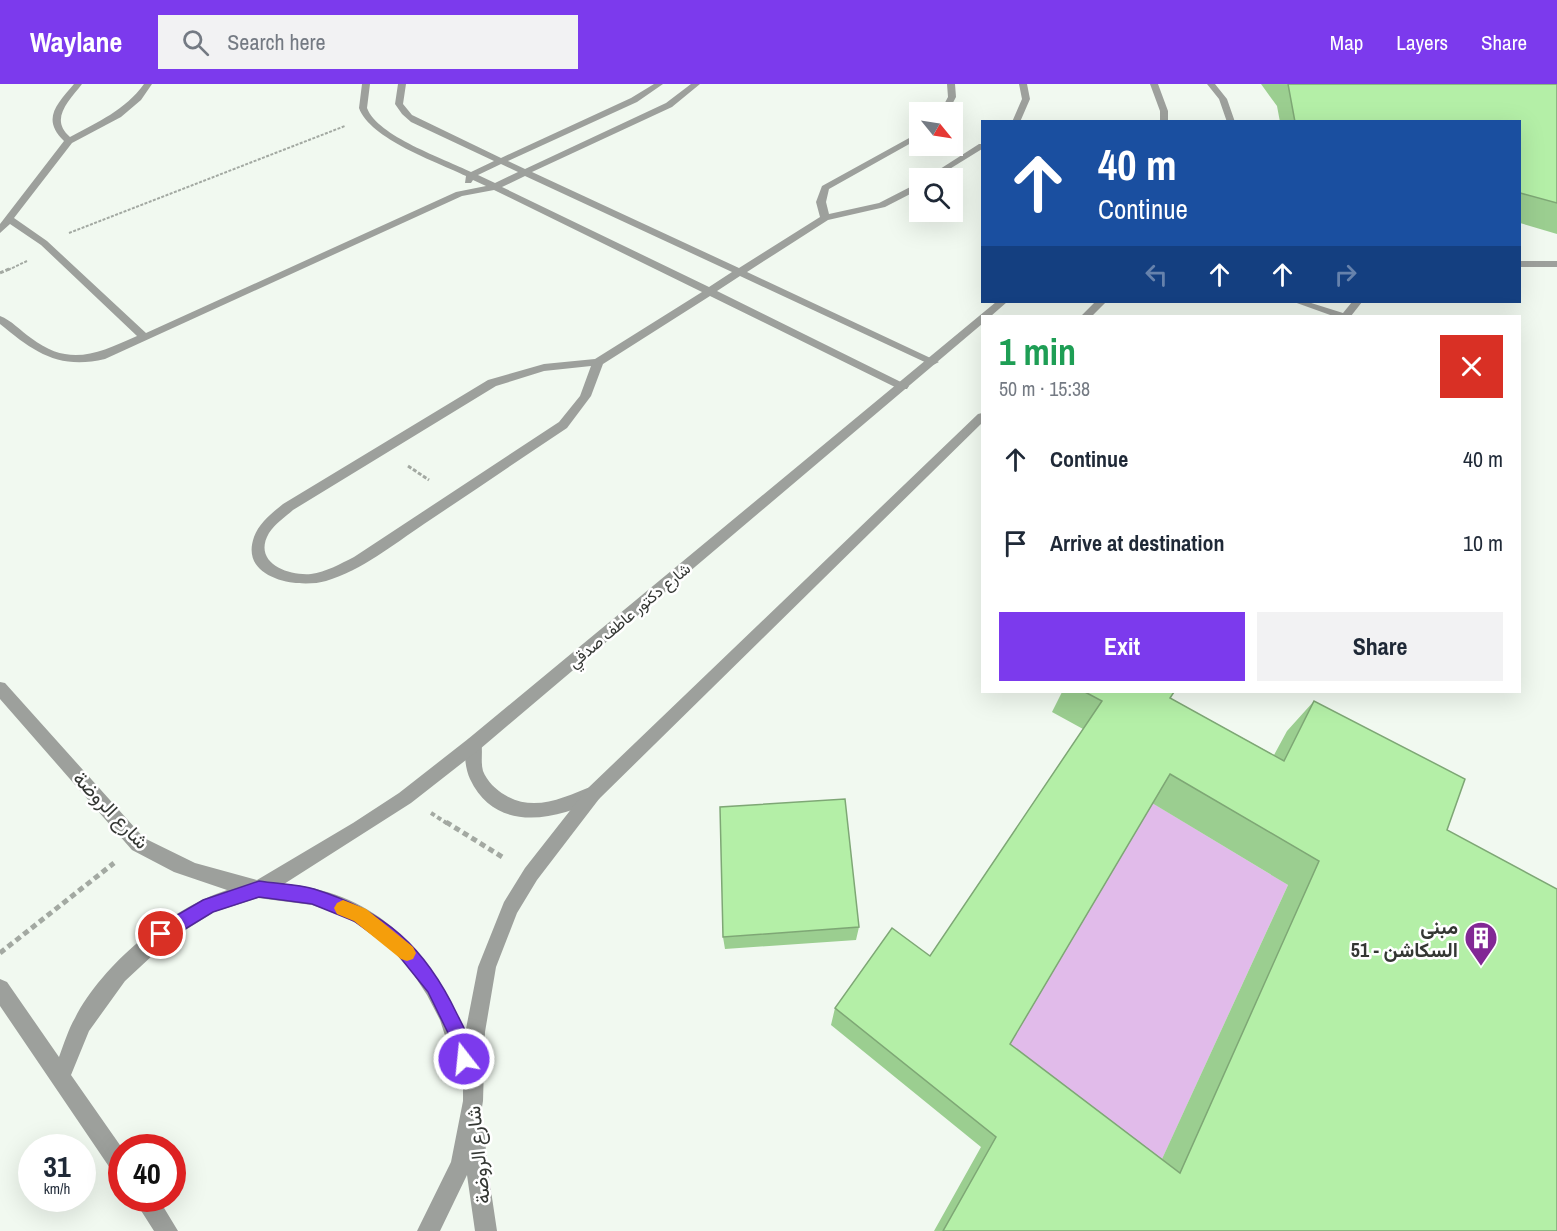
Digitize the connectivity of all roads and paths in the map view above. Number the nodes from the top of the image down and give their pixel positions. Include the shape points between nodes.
1 (78, 84) edge
2 (148, 84) edge
3 (366, 84) edge
4 (402, 84) edge
5 (659, 84) edge
6 (696, 84) edge
7 (951, 84) edge
8 (1023, 84) edge
9 (1154, 84) edge
10 (1211, 84) edge
11 (949, 102) edge
12 (365, 118) junction
13 (1017, 120) edge
14 (1164, 120) edge
15 (1230, 120) edge
16 (909, 140) edge
17 (69, 141) junction
18 (981, 147) edge
19 (501, 161) junction
20 (946, 168) edge
21 (525, 172) junction
22 (471, 176) junction
23 (494, 187) junction
24 (909, 191) edge
25 (459, 194) junction
26 (825, 218) junction
27 (10, 220) junction
28 (0, 230) edge
29 (45, 243) junction
30 (1521, 264) edge
31 (1557, 264) edge
32 (739, 272) junction
33 (709, 291) junction
34 (1001, 303) edge
35 (1100, 303) edge
36 (1302, 303) edge
37 (987, 315) edge
38 (1087, 315) edge
39 (1339, 315) edge
40 (0, 319) edge
41 (981, 321) edge
42 (145, 338) junction
43 (598, 362) junction
44 (933, 362) junction
45 (903, 386) junction
46 (981, 418) edge
47 (384, 449) junction
48 (454, 498) junction
49 (0, 688) edge
50 (474, 744) junction
51 (593, 794) junction
52 (405, 798) junction
53 (138, 844) junction
54 (531, 874) junction
55 (259, 889) junction
56 (0, 953) edge
57 (0, 988) edge
58 (60, 1078) junction
59 (473, 1101) junction
60 (108, 1146) edge
61 (154, 1212) edge
62 (167, 1231) edge
63 (428, 1231) edge
64 (486, 1231) edge

1 - 17 street via 56,116 59,134
2 - 17 street via 118,115
3 - 12 street via 361,110
4 - 19 street via 398,103 408,117
5 - 19 street via 634,100
6 - 21 street via 669,105
7 - 11 street
8 - 13 street via 1027,91 1025,107
9 - 14 street
10 - 15 street via 1223,99
12 - 22 street via 389,135
12 - 29 path
16 - 26 street via 825,188 821,202
17 - 27 street
18 - 20 street
19 - 21 street
19 - 22 street
21 - 23 street
21 - 32 street
22 - 23 street
22 - 25 street
23 - 25 street
23 - 33 street
24 - 26 street via 882,205
25 - 42 street
26 - 32 street
27 - 28 street
27 - 29 street
29 - 42 street
30 - 31 street
32 - 33 street
32 - 44 street
33 - 43 street
33 - 45 street
34 - 37 street, شارع دكتور عاطف صدقي
35 - 38 street
36 - 39 street
40 - 42 street via 35,347 58,359 101,357
41 - 44 street, شارع دكتور عاطف صدقي
43 - 47 street via 526,369 492,382
43 - 48 street via 594,382 582,404 563,425
44 - 45 street, شارع دكتور عاطف صدقي
45 - 50 street, شارع دكتور عاطف صدقي
46 - 51 street
47 - 48 path
47 - 48 street via 270,522 259,539 259,556 267,570 286,578 335,574
49 - 53 street, شارع الروضة
50 - 51 street via 474,768 486,790 506,806 534,812 565,808
50 - 52 street, شارع دكتور عاطف صدقي
51 - 54 street
52 - 54 path
52 - 55 street, شارع دكتور عاطف صدقي
53 - 55 street, شارع الروضة via 205,877
53 - 56 path
54 - 59 street via 510,908 487,967 475,1032
55 - 58 street via 209,905 161,934 117,974 82,1024
55 - 59 street, شارع الروضة via 312,896 360,915 401,945 435,986 459,1038
57 - 58 street
58 - 60 street
59 - 63 street via 461,1164
59 - 64 street, شارع الروضة via 476,1164
61 - 62 street

